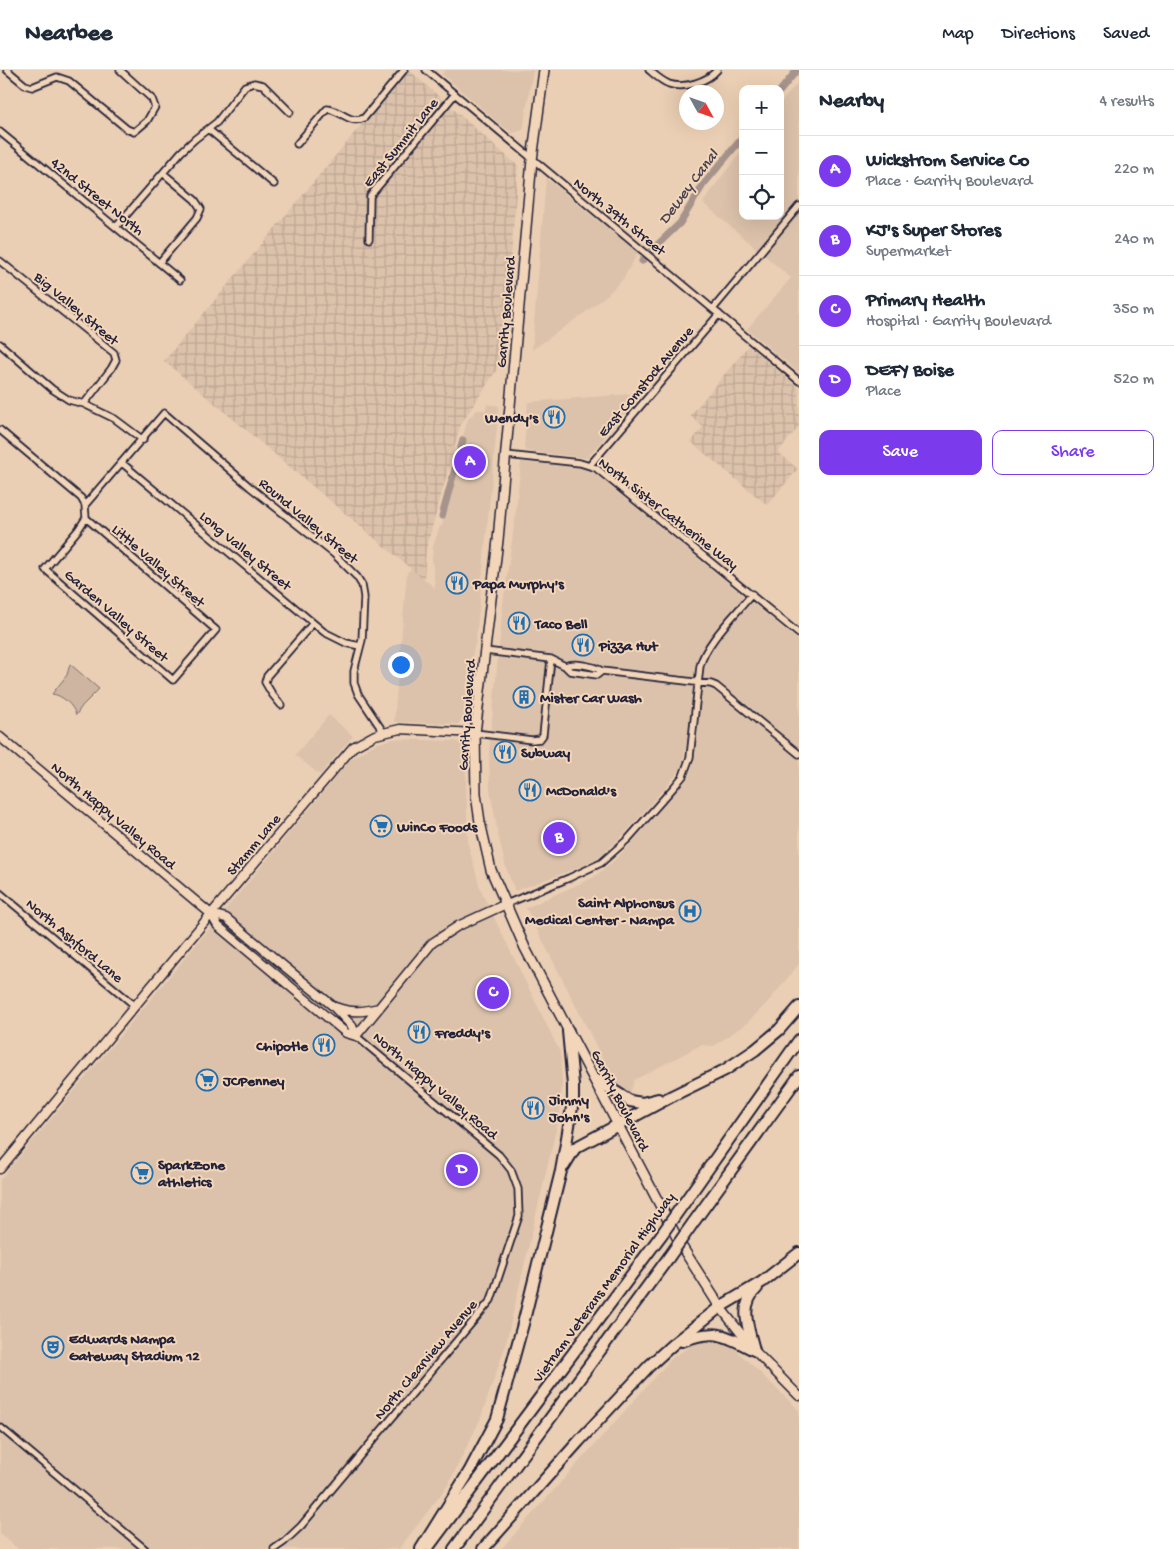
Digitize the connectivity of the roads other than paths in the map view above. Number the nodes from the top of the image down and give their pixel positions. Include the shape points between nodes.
1 (7, 70) edge
2 (120, 70) edge
3 (404, 70) edge
4 (426, 70) edge
5 (544, 70) edge
6 (649, 70) edge
7 (718, 70) edge
8 (455, 94) junction
9 (290, 112) dead end
10 (208, 129) junction
11 (0, 132) edge
12 (297, 144) dead end
13 (532, 160) junction
14 (163, 173) junction
15 (274, 184) dead end
16 (799, 206) edge
17 (116, 227) junction
18 (369, 239) dead end
19 (0, 261) edge
20 (159, 263) junction
21 (180, 280) dead end
22 (713, 309) junction
23 (719, 314) junction
24 (0, 344) edge
25 (799, 381) edge
26 (84, 404) junction
27 (0, 430) edge
28 (143, 440) junction
29 (506, 455) junction
30 (122, 463) junction
31 (590, 465) junction
32 (85, 506) junction
33 (86, 518) junction
34 (752, 594) junction
35 (313, 622) junction
36 (799, 634) edge
37 (360, 646) junction
38 (485, 651) junction
39 (551, 659) junction
40 (173, 680) joint
41 (698, 681) junction
42 (281, 705) dead end
43 (384, 733) junction
44 (476, 733) junction
45 (0, 737) edge
46 (799, 754) edge
47 (0, 893) edge
48 (506, 904) junction
49 (211, 914) junction
50 (134, 1006) junction
51 (333, 1006) junction
52 (799, 1007) edge
53 (379, 1008) junction
54 (568, 1031) junction
55 (356, 1036) junction
56 (799, 1040) edge
57 (799, 1076) edge
58 (596, 1079) junction
59 (672, 1096) junction
60 (618, 1125) junction
61 (498, 1155) joint
62 (0, 1168) edge
63 (561, 1171) junction
64 (799, 1253) edge
65 (762, 1282) junction
66 (720, 1307) junction
67 (672, 1345) junction
68 (754, 1350) junction
69 (799, 1396) edge
70 (0, 1427) edge
71 (145, 1549) edge
72 (274, 1549) edge
73 (421, 1549) edge
74 (426, 1549) edge
75 (454, 1549) edge
76 (483, 1549) edge

1 - 2 street via 32,87 58,77 69,81 134,132 147,121 155,107 152,99
3 - 12 street via 364,118 352,121 327,109
4 - 8 street, North 39th Street
5 - 13 main road, Garrity Boulevard
6 - 7 street via 670,84 682,85 704,80
8 - 13 street, North 39th Street
8 - 18 street, East Summit Lane via 370,196
9 - 10 street via 263,86 254,82 246,86
10 - 14 street via 195,138
10 - 15 street
11 - 17 street, 42nd Street North
13 - 22 street, North 39th Street
13 - 29 main road, Garrity Boulevard
14 - 17 street
14 - 20 street via 201,209
16 - 22 street
17 - 20 street, 42nd Street North
19 - 26 street, Big Valley Street via 114,353 116,360 112,369
20 - 21 street, 42nd Street North
22 - 23 street, North 39th Street
23 - 25 street, North 39th Street
23 - 31 street, East Comstock Avenue
24 - 26 street via 52,389 69,400
26 - 28 street via 115,419
27 - 32 street via 81,498
28 - 30 street
28 - 37 street, Round Valley Street via 164,413 334,554 362,585
29 - 31 street, North Sister Catherine Way
29 - 38 main road, Garrity Boulevard
30 - 32 street
30 - 35 street, Long Valley Street
31 - 34 street, North Sister Catherine Way
32 - 33 street
33 - 40 street, Garden Valley Street via 45,569
33 - 40 street, Little Valley Street via 216,630
34 - 36 street, North Sister Catherine Way
34 - 41 street via 708,647 702,657
35 - 37 street, Long Valley Street via 324,632
35 - 42 street via 267,676 265,682
37 - 43 street, Round Valley Street via 354,683
38 - 39 street
38 - 44 main road, Garrity Boulevard
39 - 41 street via 565,666 570,664 602,671
39 - 44 street, Stamm Lane via 543,735 540,738 532,740
41 - 46 street via 716,686
41 - 48 street via 690,757 683,776 674,787 628,839 601,863
43 - 44 main road, Stamm Lane via 400,730
43 - 49 main road, Stamm Lane via 353,748
44 - 48 main road, Garrity Boulevard via 476,794 480,822 491,870
45 - 49 main road, North Happy Valley Road
47 - 50 street, North Ashford Lane
48 - 53 main road via 458,926 432,944
48 - 54 main road, Garrity Boulevard
49 - 50 main road, Stamm Lane
49 - 51 main road, North Happy Valley Road via 226,918
49 - 55 main road, North Happy Valley Road via 218,926 346,1033
50 - 62 main road, Stamm Lane
51 - 53 main road via 347,1012
51 - 55 main road, North Happy Valley Road via 352,1026
52 - 59 highway via 755,1050 726,1070
53 - 55 main road
54 - 58 main road, Garrity Boulevard
54 - 63 highway via 573,1102
55 - 61 street, North Happy Valley Road
56 - 74 highway, Vietnam Veterans Memorial Highway, bridge via 662,1234
57 - 75 highway, bridge
58 - 59 highway via 630,1101 642,1103
58 - 60 main road, Garrity Boulevard
59 - 60 highway
60 - 63 highway via 575,1148
60 - 66 main road, Garrity Boulevard via 682,1247
61 - 72 street, North Clearview Avenue via 510,1170 518,1189 519,1216 491,1300 301,1526
63 - 73 highway via 497,1418 469,1472
64 - 65 highway
65 - 66 highway
65 - 68 highway via 746,1308
66 - 67 highway
66 - 68 main road
67 - 68 highway via 699,1334 713,1334
67 - 76 highway via 585,1434
68 - 69 main road
70 - 71 street

